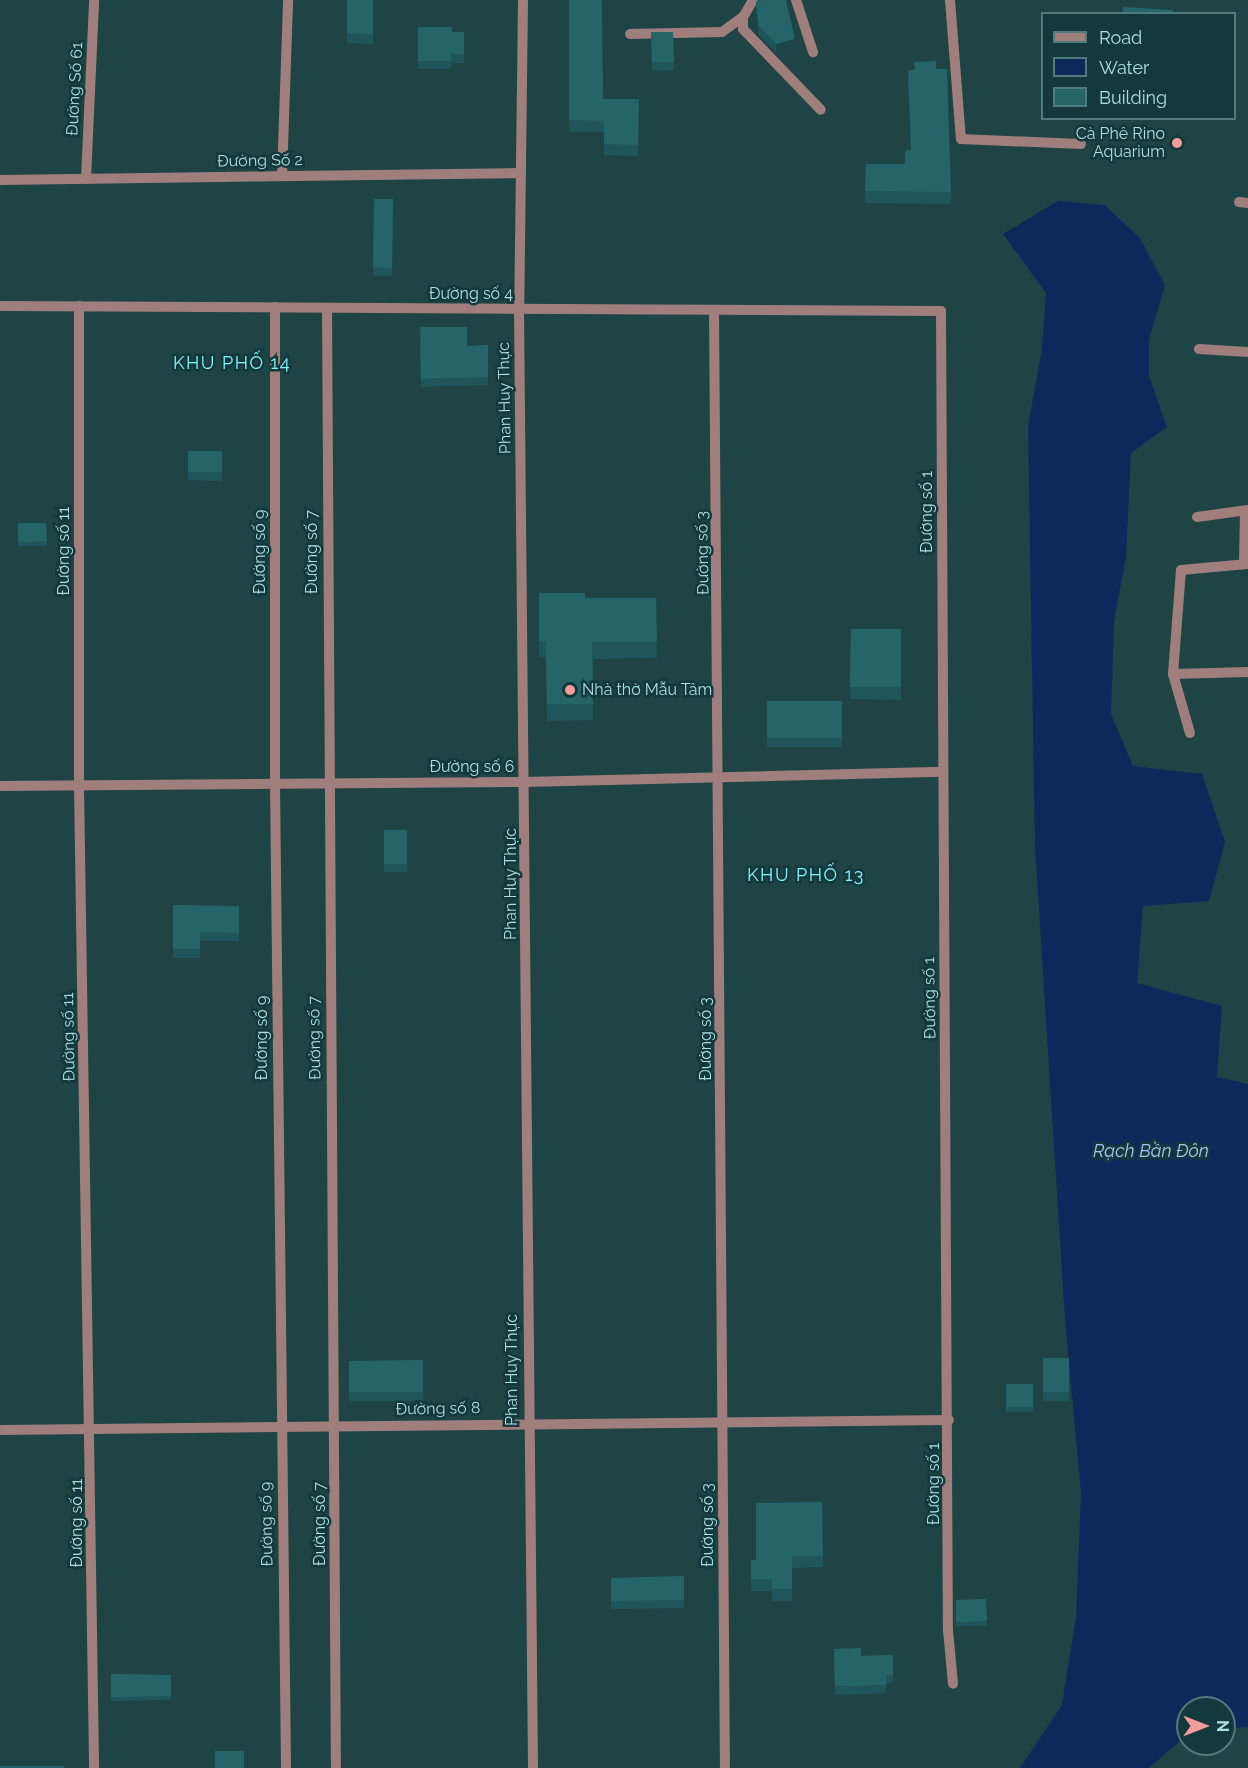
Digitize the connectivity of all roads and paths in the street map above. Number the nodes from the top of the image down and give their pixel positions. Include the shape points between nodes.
1 (94, 0) edge
2 (288, 0) edge
3 (523, 0) edge
4 (753, 0) edge
5 (796, 0) edge
6 (950, 0) edge
7 (743, 17) junction
8 (630, 34) dead end
9 (813, 52) dead end
10 (821, 110) dead end
11 (1082, 144) dead end
12 (521, 173) junction
13 (282, 176) junction
14 (86, 179) junction
15 (0, 180) edge
16 (0, 306) edge
17 (80, 306) junction
18 (275, 307) junction
19 (327, 308) junction
20 (519, 309) junction
21 (714, 310) junction
22 (941, 311) joint
23 (1199, 349) dead end
24 (1248, 352) edge
25 (1246, 512) edge
26 (1197, 517) dead end
27 (1246, 563) edge
28 (1248, 672) edge
29 (1173, 674) junction
30 (1190, 733) dead end
31 (943, 772) junction
32 (721, 778) junction
33 (525, 782) junction
34 (275, 783) junction
35 (328, 783) junction
36 (0, 786) edge
37 (79, 786) junction
38 (949, 1420) junction
39 (722, 1421) junction
40 (527, 1423) junction
41 (335, 1425) junction
42 (280, 1426) junction
43 (92, 1429) junction
44 (0, 1431) edge
45 (953, 1684) dead end
46 (94, 1768) edge
47 (285, 1768) edge
48 (336, 1768) edge
49 (533, 1768) edge
50 (725, 1768) edge

1 - 14 street, Đường Số 61
2 - 13 street
3 - 12 street, Phan Huy Thực
4 - 7 street
5 - 9 street
6 - 11 street via 961,139
7 - 8 street via 722,32
7 - 10 street via 749,37
12 - 13 street, Đường Số 2
12 - 20 street, Phan Huy Thực
13 - 14 street, Đường Số 2
14 - 15 street, Đường Số 2
16 - 17 street, Đường số 4
17 - 18 street, Đường số 4
17 - 37 street, Đường số 11
18 - 19 street, Đường số 4
18 - 34 street, Đường số 9
19 - 20 street, Đường số 4
19 - 35 street, Đường số 7
20 - 21 street, Đường số 4
20 - 33 street, Phan Huy Thực
21 - 22 street, Đường số 4
21 - 32 street, Đường số 3
22 - 31 street, Đường số 1
23 - 24 street
25 - 26 street
25 - 27 street
27 - 29 street via 1181,570
28 - 29 street
29 - 30 street
31 - 32 street, Đường số 6
31 - 38 street, Đường số 1
32 - 33 street, Đường số 6
32 - 39 street, Đường số 3
33 - 35 street, Đường số 6
33 - 40 street, Phan Huy Thực
34 - 35 street, Đường số 6
34 - 37 street, Đường số 6
34 - 42 street, Đường số 9
35 - 41 street, Đường số 7
36 - 37 street, Đường số 6
37 - 43 street, Đường số 11
38 - 39 street, Đường số 8
38 - 45 street, Đường số 1 via 948,1630
39 - 40 street, Đường số 8
39 - 50 street, Đường số 3
40 - 41 street, Đường số 8
40 - 49 street, Phan Huy Thực
41 - 42 street, Đường số 8
41 - 48 street, Đường số 7
42 - 43 street, Đường số 8
42 - 47 street, Đường số 9
43 - 44 street, Đường số 8
43 - 46 street, Đường số 11

